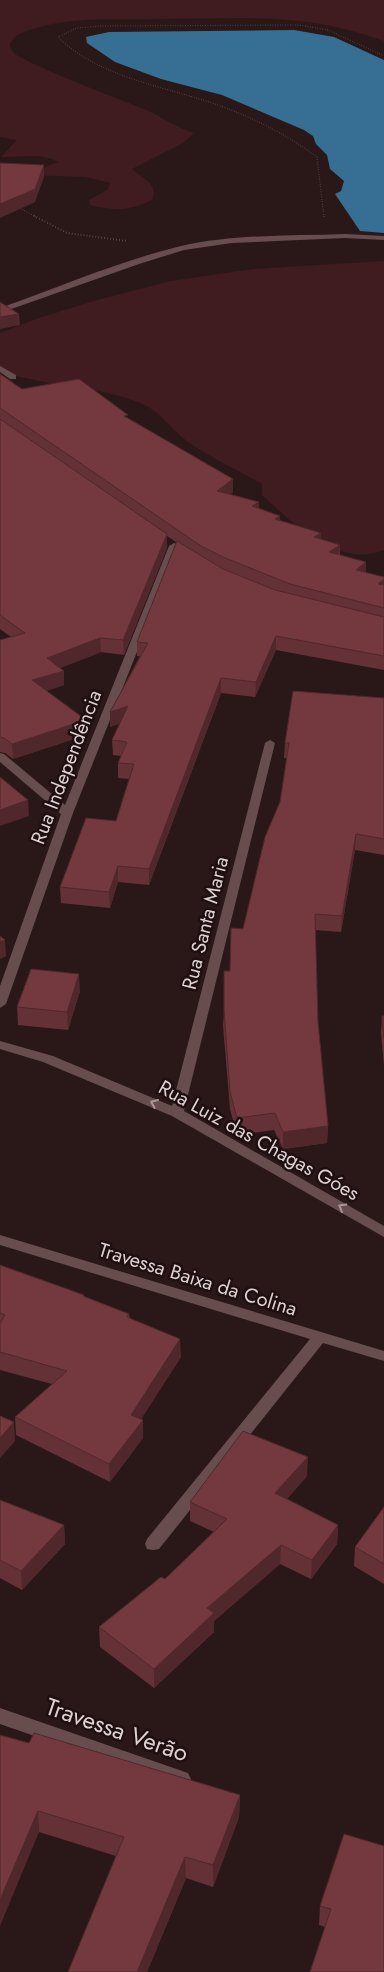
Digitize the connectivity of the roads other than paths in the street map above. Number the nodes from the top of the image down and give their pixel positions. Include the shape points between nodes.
1 (384, 238) edge
2 (0, 311) edge
3 (0, 368) edge
4 (0, 380) edge
5 (174, 546) edge
6 (270, 743) dead end
7 (0, 756) edge
8 (67, 813) junction
9 (0, 1004) edge
10 (0, 1045) edge
11 (177, 1113) junction
12 (384, 1232) edge
13 (0, 1240) edge
14 (320, 1337) junction
15 (384, 1356) edge
16 (153, 1544) dead end
17 (0, 1716) edge
18 (200, 1785) edge

1 - 2 street via 345,236 232,241 183,248
3 - 4 street via 13,377
5 - 8 street, Rua Independência
6 - 11 street, Rua Santa Maria
7 - 8 street
8 - 9 street, Rua Independência
11 -> 10 street, Rua Luiz das Chagas Góes via 48,1059
12 -> 11 street, Rua Luiz das Chagas Góes
13 - 14 street, Travessa Baixa da Colina
14 - 15 street, Travessa Baixa da Colina
14 - 16 street
17 - 18 street, Travessa Verão

